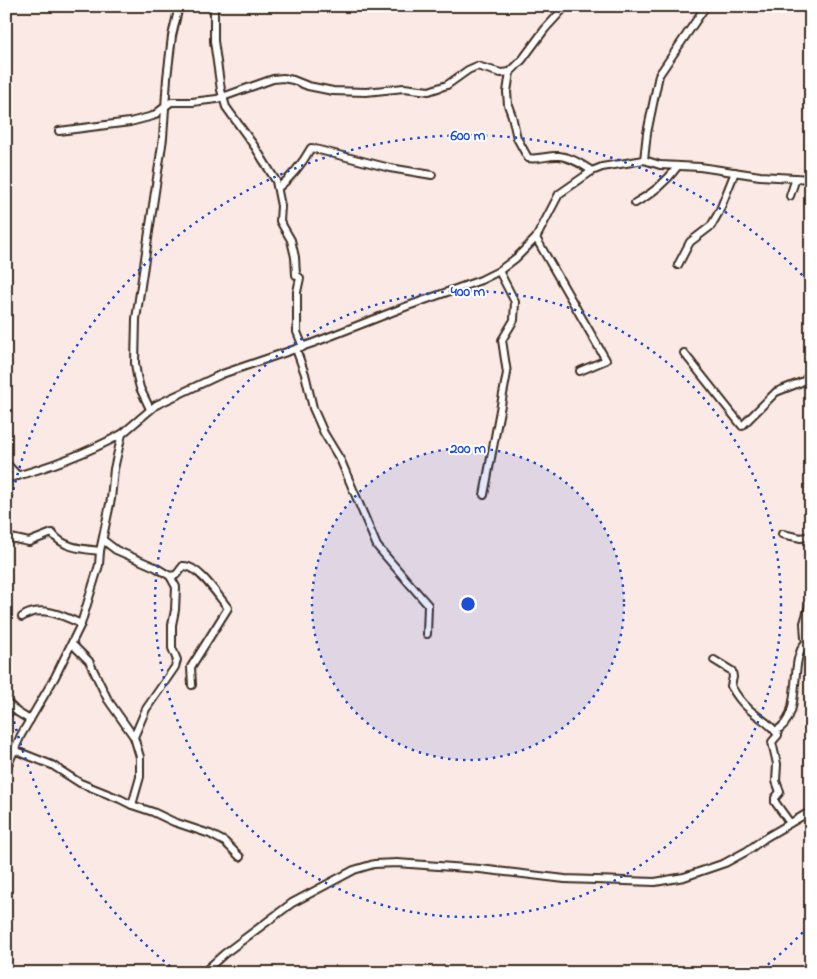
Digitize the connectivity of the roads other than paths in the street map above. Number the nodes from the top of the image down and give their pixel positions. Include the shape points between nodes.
1 (179, 6) edge
2 (214, 6) edge
3 (566, 6) edge
4 (706, 6) edge
5 (510, 72) junction
6 (223, 96) junction
7 (165, 105) junction
8 (59, 131) dead end
9 (644, 160) junction
10 (678, 166) junction
11 (592, 171) junction
12 (735, 172) junction
13 (432, 175) dead end
14 (796, 178) junction
15 (811, 179) edge
16 (278, 188) junction
17 (790, 196) dead end
18 (635, 204) dead end
19 (536, 238) junction
20 (678, 265) dead end
21 (498, 272) junction
22 (303, 347) junction
23 (296, 349) junction
24 (684, 354) dead end
25 (580, 371) dead end
26 (811, 372) edge
27 (150, 410) junction
28 (122, 434) junction
29 (6, 464) edge
30 (18, 476) junction
31 (6, 479) edge
32 (484, 495) dead end
33 (782, 534) dead end
34 (811, 536) edge
35 (6, 537) edge
36 (103, 540) junction
37 (100, 550) junction
38 (170, 576) junction
39 (811, 599) edge
40 (22, 617) dead end
41 (81, 624) junction
42 (427, 634) dead end
43 (810, 642) edge
44 (72, 644) junction
45 (714, 660) dead end
46 (192, 685) dead end
47 (6, 701) edge
48 (30, 720) junction
49 (775, 731) junction
50 (134, 736) junction
51 (14, 750) junction
52 (6, 769) edge
53 (132, 806) junction
54 (811, 811) edge
55 (790, 823) junction
56 (240, 856) dead end
57 (203, 973) edge

1 - 7 street via 172,36
2 - 6 street via 214,41
3 - 5 street
4 - 9 street via 658,75
5 - 6 street via 501,73 477,66 447,85 429,91 404,88 334,91 283,78
5 - 11 street via 506,92 508,105 517,138 528,158 560,156
6 - 7 street
6 - 16 street via 226,107 255,147
7 - 8 street via 153,116 130,122
7 - 27 street via 136,320 137,376
9 - 10 street
9 - 11 street
10 - 12 street
10 - 18 street via 661,185
11 - 19 street via 559,194
12 - 14 street
12 - 20 street via 711,226 690,242
13 - 16 street via 312,148 292,177
14 - 15 street
14 - 17 street
16 - 22 street via 280,221 291,240 296,275 300,278 297,332
19 - 21 street
19 - 25 street via 606,360
21 - 22 street
21 - 32 street via 514,302 514,320 502,340 507,373
22 - 23 street
23 - 27 street via 222,374
23 - 42 street via 313,408 341,461 377,546 428,605
24 - 26 street via 742,426 776,392 804,381
27 - 28 street
28 - 30 street via 85,453
28 - 36 street
29 - 30 street
30 - 31 street
33 - 34 street via 800,538
35 - 37 street via 29,542 52,532 72,547
36 - 37 street
36 - 38 street via 116,550
37 - 41 street via 99,564
38 - 46 street via 176,575 183,566 190,567 206,580 228,608 191,668
38 - 50 street via 176,587 172,648 177,660 146,709
39 - 43 street via 804,623 806,638
40 - 41 street via 33,612 49,612
41 - 44 street
43 - 49 street via 803,646 799,657 788,720
44 - 48 street
44 - 50 street via 89,661 108,700
45 - 49 street via 732,671 731,686 737,697
47 - 48 street
48 - 51 street
49 - 55 street via 778,735 772,746 780,792 775,802
50 - 53 street via 140,757 140,777
51 - 52 street
51 - 53 street via 52,765 80,783
53 - 56 street via 210,834
54 - 55 street
55 - 57 street via 725,863 684,877 655,882 374,864 354,870 292,903

